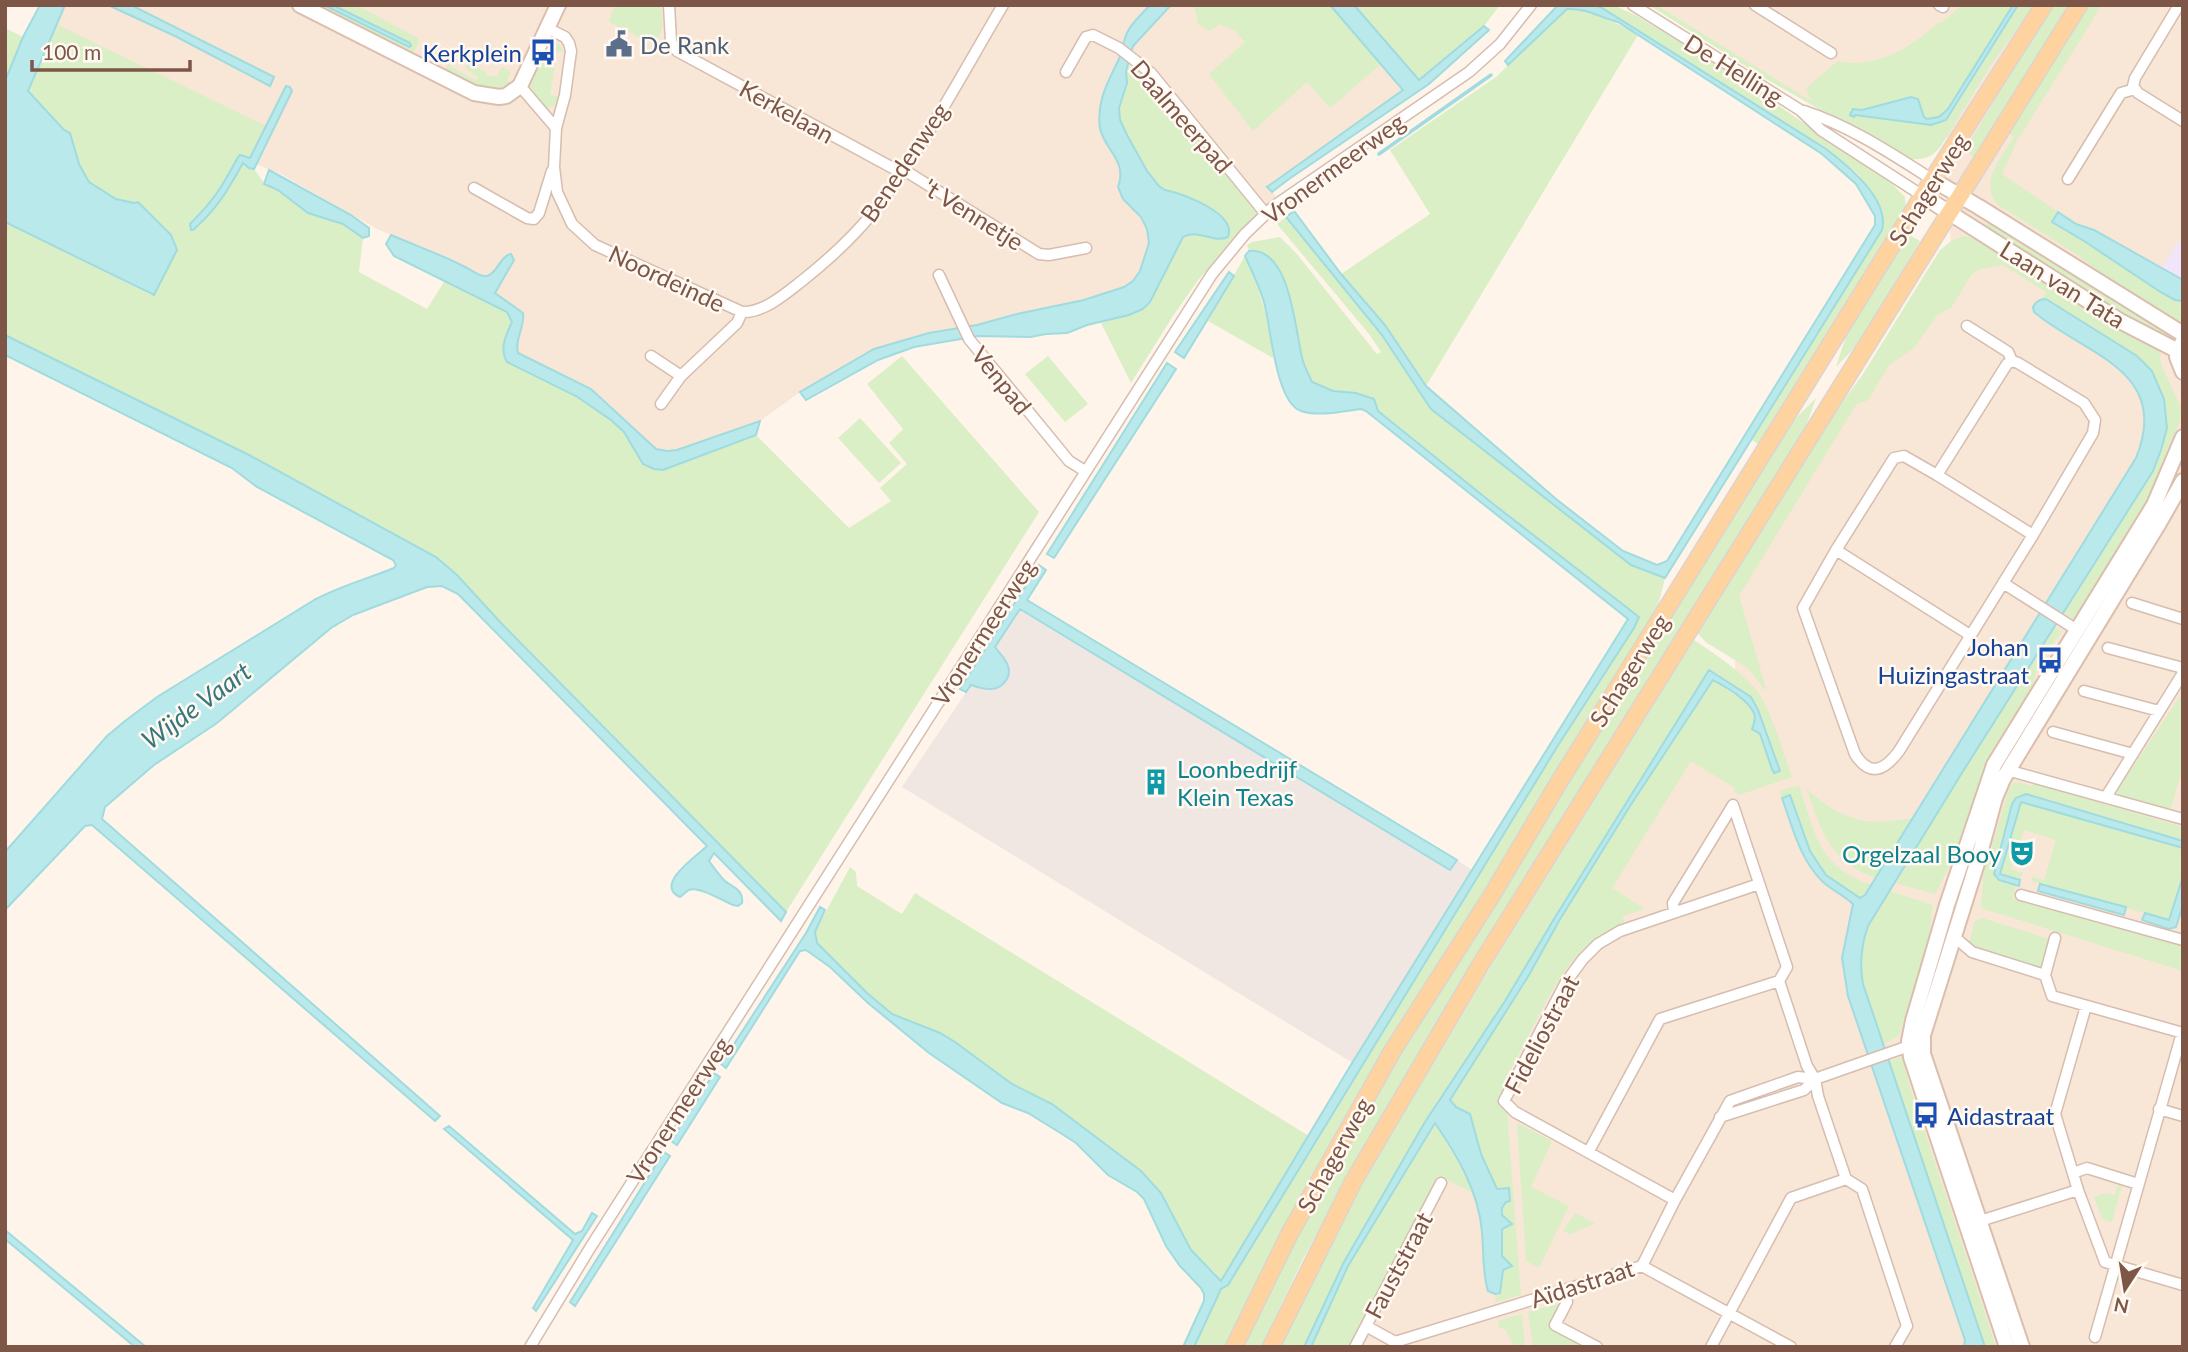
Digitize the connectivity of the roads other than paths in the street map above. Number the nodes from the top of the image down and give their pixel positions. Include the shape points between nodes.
1 (300, 5) edge
2 (558, 5) edge
3 (669, 5) edge
4 (1003, 5) edge
5 (1531, 5) edge
6 (1633, 5) edge
7 (1755, 5) edge
8 (2043, 5) edge
9 (2079, 5) edge
10 (2179, 5) edge
11 (547, 28) junction
12 (1831, 53) dead end
13 (1066, 72) dead end
14 (520, 86) junction
15 (2135, 89) junction
16 (1800, 110) junction
17 (2183, 121) edge
18 (556, 128) junction
19 (554, 167) junction
20 (903, 172) junction
21 (2068, 179) dead end
22 (1933, 180) junction
23 (474, 188) dead end
24 (1923, 196) junction
25 (1961, 196) junction
26 (1265, 213) junction
27 (1951, 213) junction
28 (1086, 247) dead end
29 (939, 275) dead end
30 (742, 312) junction
31 (1967, 326) dead end
32 (2183, 334) edge
33 (2180, 346) edge
34 (651, 356) dead end
35 (2012, 361) junction
36 (2183, 372) edge
37 (681, 376) junction
38 (661, 404) dead end
39 (2183, 436) edge
40 (1085, 471) junction
41 (1937, 475) junction
42 (2183, 481) edge
43 (2162, 487) junction
44 (2179, 497) edge
45 (2033, 535) junction
46 (1836, 550) junction
47 (2003, 583) junction
48 (2132, 603) dead end
49 (2183, 619) edge
50 (2083, 634) junction
51 (1970, 635) junction
52 (2108, 648) dead end
53 (2183, 671) edge
54 (2084, 691) dead end
55 (2159, 711) junction
56 (2053, 732) dead end
57 (2133, 754) junction
58 (2001, 767) junction
59 (2106, 797) junction
60 (2183, 820) edge
61 (1759, 884) junction
62 (2021, 895) dead end
63 (1674, 912) junction
64 (2055, 938) dead end
65 (1958, 940) dead end
66 (2183, 940) edge
67 (2045, 975) junction
68 (1779, 981) junction
69 (2086, 1006) junction
70 (2183, 1033) edge
71 (1916, 1045) junction
72 (1815, 1079) junction
73 (2159, 1109) junction
74 (2183, 1116) edge
75 (1589, 1151) junction
76 (2073, 1173) junction
77 (1846, 1179) junction
78 (1441, 1183) dead end
79 (2138, 1184) junction
80 (2078, 1190) junction
81 (1675, 1200) junction
82 (1974, 1223) junction
83 (2115, 1265) junction
84 (1642, 1266) junction
85 (2183, 1285) edge
86 (1562, 1290) junction
87 (1729, 1315) junction
88 (1366, 1326) junction
89 (2095, 1337) dead end
90 (530, 1347) edge
91 (1234, 1347) edge
92 (1271, 1347) edge
93 (1355, 1347) edge
94 (1597, 1347) edge
95 (1711, 1347) edge
96 (1791, 1347) edge
97 (1895, 1347) edge
98 (2007, 1347) edge
99 (2022, 1347) edge

1 - 14 street via 474,93 506,96
2 - 11 street
3 - 20 street, Kerkelaan via 671,42 677,51
4 - 20 street, Benedenweg
5 - 26 street, Vronermeerweg via 1500,44 1469,72
6 - 16 street, De Helling
7 - 12 street
8 - 22 main road, Schagerweg
9 - 25 main road, Schagerweg
10 - 15 street via 2133,81
11 - 14 street
11 - 18 street via 565,37 571,51
13 - 26 street, Daalmeerpad via 1086,37 1093,35 1119,48 1151,73
14 - 18 street
15 - 17 street
15 - 21 street via 2121,93
16 - 22 street, De Helling via 1827,118
16 - 24 street, De Helling via 1821,130
18 - 19 street, Noordeinde
19 - 23 street, Noordeinde via 534,219
19 - 30 street, Noordeinde via 565,213 585,238
20 - 28 street, 't Vennetje via 1035,253 1049,255
20 - 30 street, Benedenweg via 866,221 827,260 784,295 757,310
22 - 24 main road, Schagerweg
22 - 25 street, Laan van Tata
24 - 27 street, Laan van Tata
24 - 91 main road, Schagerweg via 1393,1050 1290,1233
25 - 27 main road, Schagerweg
25 - 32 street, Laan van Tata
26 - 40 street, Vronermeerweg via 1212,274
27 - 33 street, Laan van Tata via 2112,316
27 - 92 main road, Schagerweg via 1481,964 1353,1182
29 - 40 street, Venpad via 969,339 1069,461
30 - 37 street, Noordeinde via 737,323
31 - 35 street via 2008,352
33 - 36 street via 2178,363
34 - 37 street
35 - 41 street
35 - 45 street via 2084,403 2095,420 2091,438
37 - 38 street, Noordeinde
39 - 43 street
40 - 90 street, Vronermeerweg
41 - 45 street
41 - 46 street via 1904,456 1894,458
42 - 44 street
43 - 44 street
43 - 50 street
44 - 50 street
45 - 47 street
46 - 51 street
46 - 51 street via 1802,608 1855,754 1864,766 1878,769 1894,758
47 - 50 street
47 - 51 street
48 - 49 street
50 - 58 street
52 - 53 street
53 - 55 street
54 - 55 street
55 - 57 street
56 - 57 street
57 - 59 street
58 - 59 street
58 - 71 street via 1944,917 1913,1021
59 - 60 street
61 - 63 street, Fideliostraat
61 - 63 street via 1732,805 1673,903
61 - 68 street via 1787,967
62 - 66 street
63 - 75 street, Fideliostraat via 1612,934 1584,959 1566,982 1504,1101 1515,1112
64 - 67 street
65 - 67 street via 1972,952
67 - 69 street via 2052,996
68 - 72 street
68 - 75 street via 1660,1019
69 - 70 street
69 - 76 street via 2054,1115
70 - 73 street
71 - 72 street, Aïdastraat
71 - 82 street via 1928,1113
72 - 77 street
72 - 81 street, Aïdastraat via 1798,1077 1730,1101
73 - 74 street
73 - 79 street
75 - 81 street, Fideliostraat
76 - 79 street via 2087,1168
76 - 80 street
77 - 87 street via 1791,1198
77 - 97 street via 1862,1189 1907,1326
78 - 88 street, Fauststraat
79 - 83 street
80 - 82 street
80 - 83 street via 2105,1262
81 - 84 street, Aïdastraat
82 - 98 street
82 - 99 street
83 - 85 street
83 - 89 street
84 - 86 street, Aïdastraat
84 - 87 street
86 - 88 street, Aïdastraat via 1395,1342
86 - 94 street via 1567,1302 1555,1325
87 - 95 street
87 - 96 street
88 - 93 street, Fauststraat

